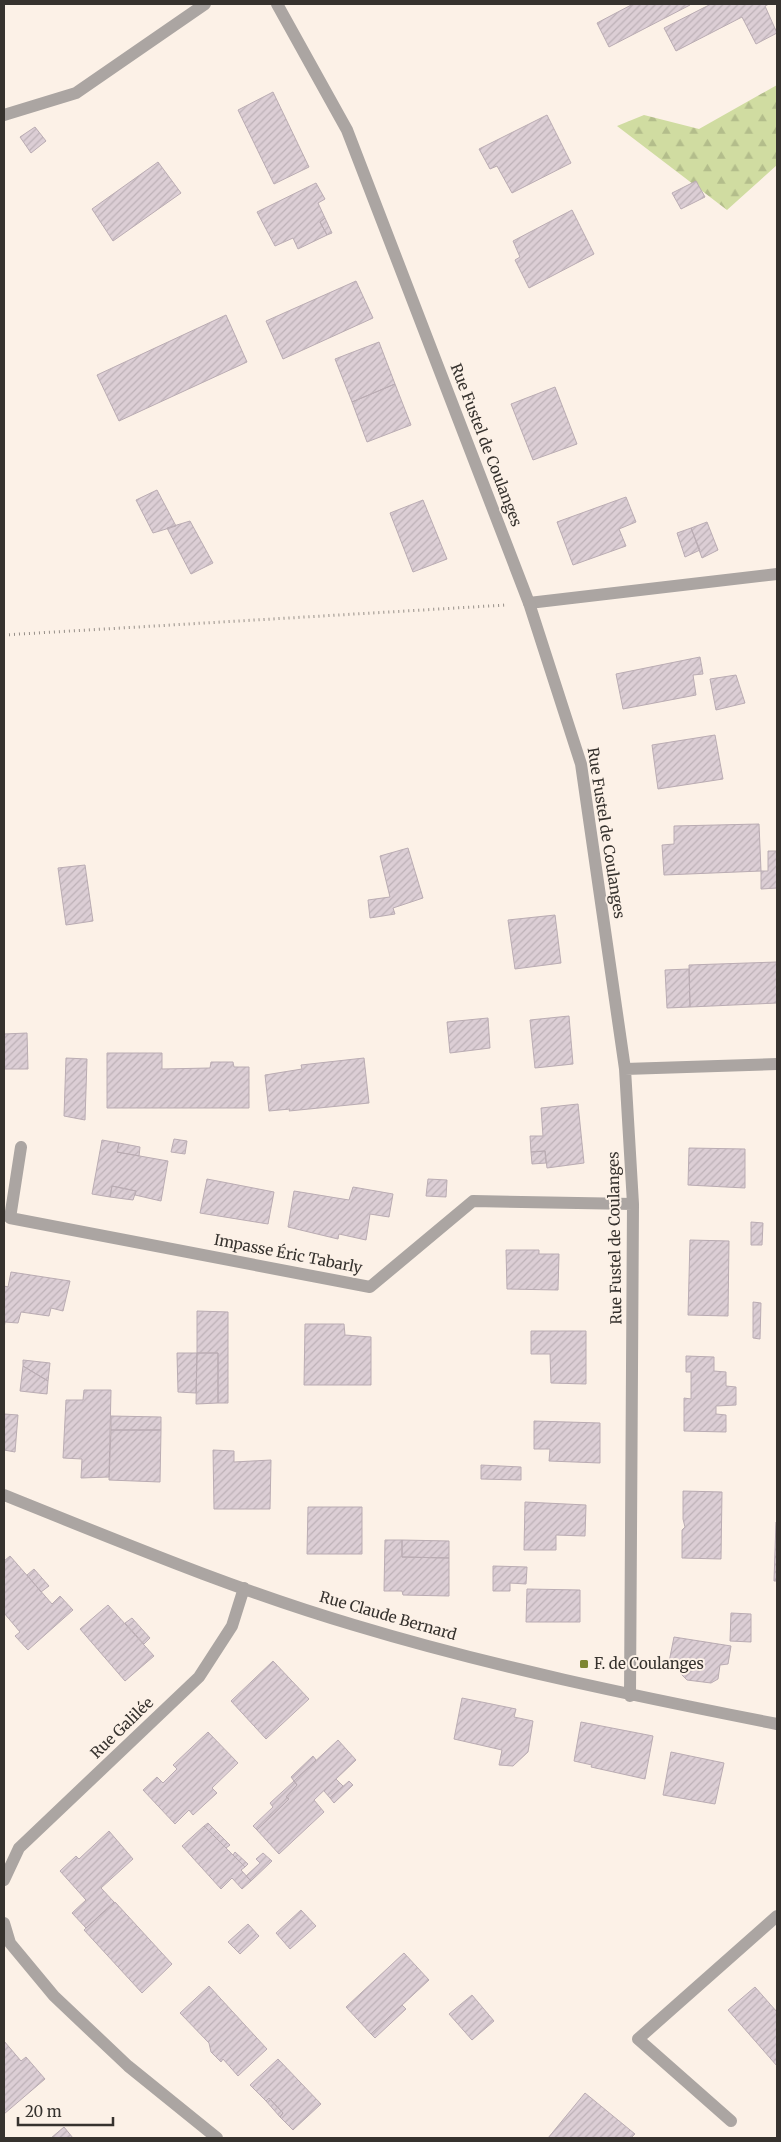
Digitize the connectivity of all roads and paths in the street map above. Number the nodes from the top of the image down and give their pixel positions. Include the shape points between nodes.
1 (205, 4) edge
2 (277, 4) edge
3 (4, 114) edge
4 (777, 574) edge
5 (529, 603) junction
6 (4, 635) edge
7 (777, 1064) edge
8 (625, 1069) junction
9 (21, 1147) dead end
10 (633, 1204) junction
11 (4, 1496) edge
12 (244, 1588) junction
13 (630, 1696) junction
14 (777, 1724) edge
15 (4, 1880) edge
16 (777, 1916) edge
17 (4, 1923) edge
18 (731, 2121) dead end
19 (217, 2138) edge

1 - 3 street via 76,93
2 - 5 street, Rue Fustel de Coulanges via 348,130
4 - 5 street
5 - 6 path
5 - 8 street, Rue Fustel de Coulanges via 581,764
7 - 8 street
8 - 10 street, Rue Fustel de Coulanges
9 - 10 street, Impasse Éric Tabarly via 10,1218 370,1286 473,1201
10 - 13 street, Rue Fustel de Coulanges
11 - 12 street, Rue Claude Bernard
12 - 13 street, Rue Claude Bernard via 354,1626
12 - 15 street, Rue Galilée via 232,1626 199,1676 18,1848
13 - 14 street, Rue Claude Bernard
16 - 18 street via 638,2039
17 - 19 street via 10,1943 54,1996 128,2066

